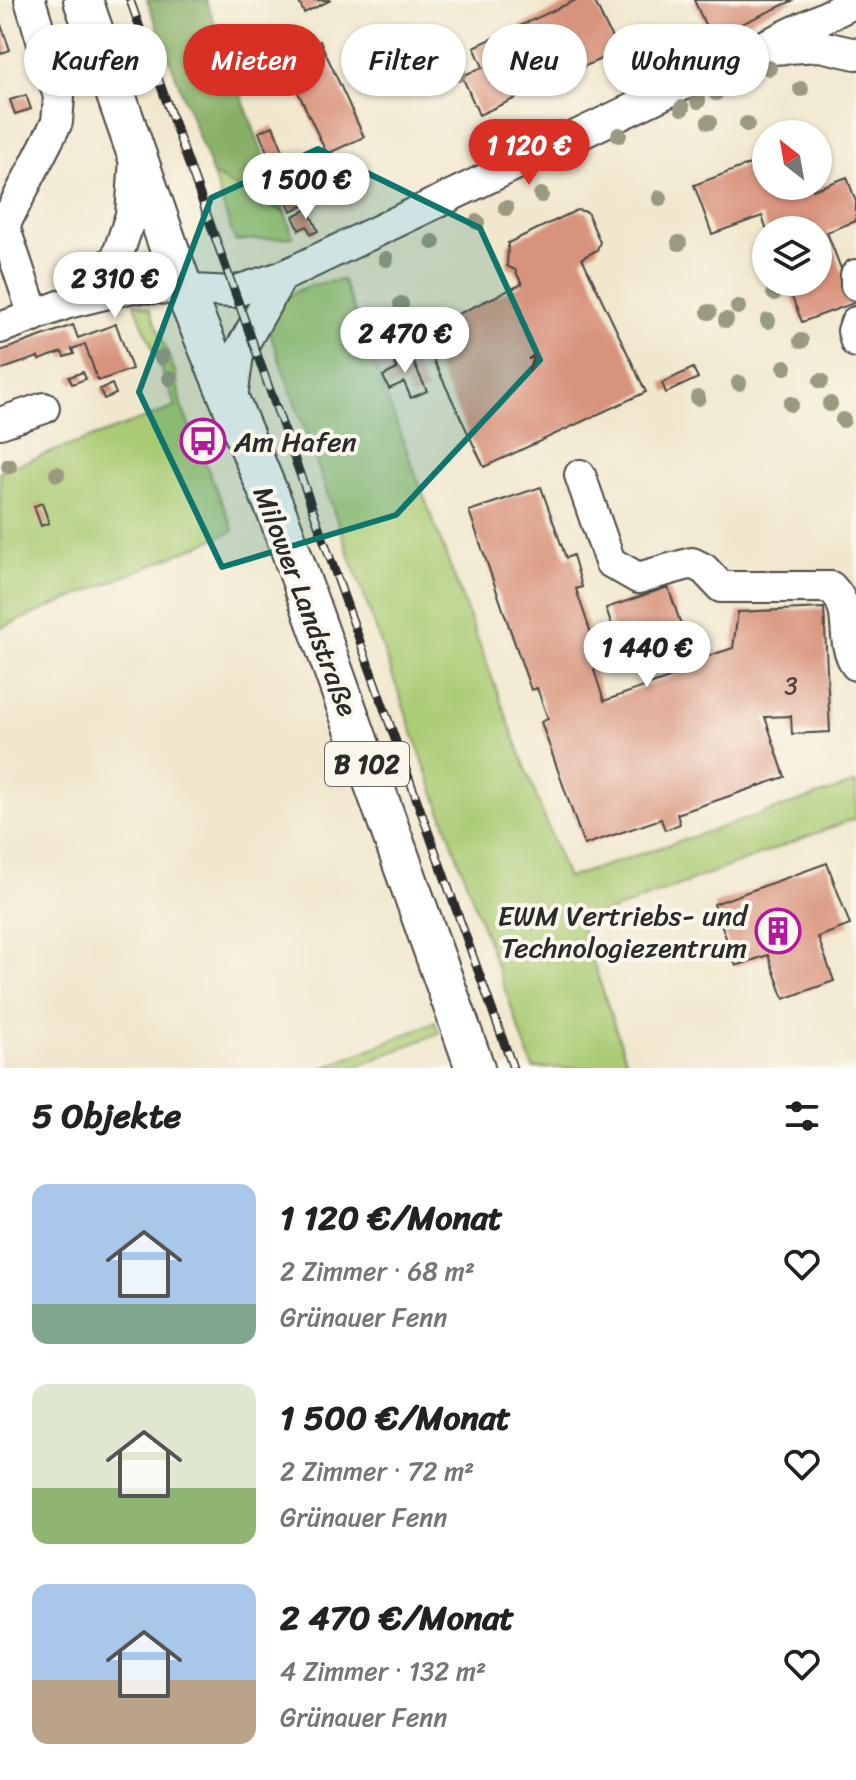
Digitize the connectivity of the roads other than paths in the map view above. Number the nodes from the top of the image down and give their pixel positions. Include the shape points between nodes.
1 (30, 0) edge
2 (83, 0) edge
3 (856, 2) edge
4 (769, 44) edge
5 (769, 49) edge
6 (856, 54) edge
7 (661, 96) edge
8 (136, 149) junction
9 (856, 275) edge
10 (281, 277) junction
11 (856, 285) edge
12 (183, 288) junction
13 (68, 303) junction
14 (34, 316) junction
15 (856, 322) edge
16 (0, 328) edge
17 (856, 342) edge
18 (231, 406) junction
19 (44, 408) dead end
20 (0, 423) edge
21 (580, 475) dead end
22 (856, 665) edge
23 (475, 1068) edge

1 - 14 street via 59,97 57,122 4,226
2 - 8 main road, Milower Landstraße / B 102
3 - 4 street
5 - 6 street via 803,45
7 - 10 street
8 - 12 main road, Milower Landstraße / B 102
8 - 13 street, Milower Landstraße via 131,215 117,257
9 - 11 street
10 - 12 street via 233,292
10 - 18 street via 238,354
12 - 13 street via 133,287
12 - 18 main road, Milower Landstraße / B 102
13 - 14 street
14 - 16 street
15 - 17 street
18 - 23 main road, Milower Landstraße / B 102 via 279,518
19 - 20 street
21 - 22 street via 610,562 638,578 692,563 721,587 831,587 850,608 850,655

